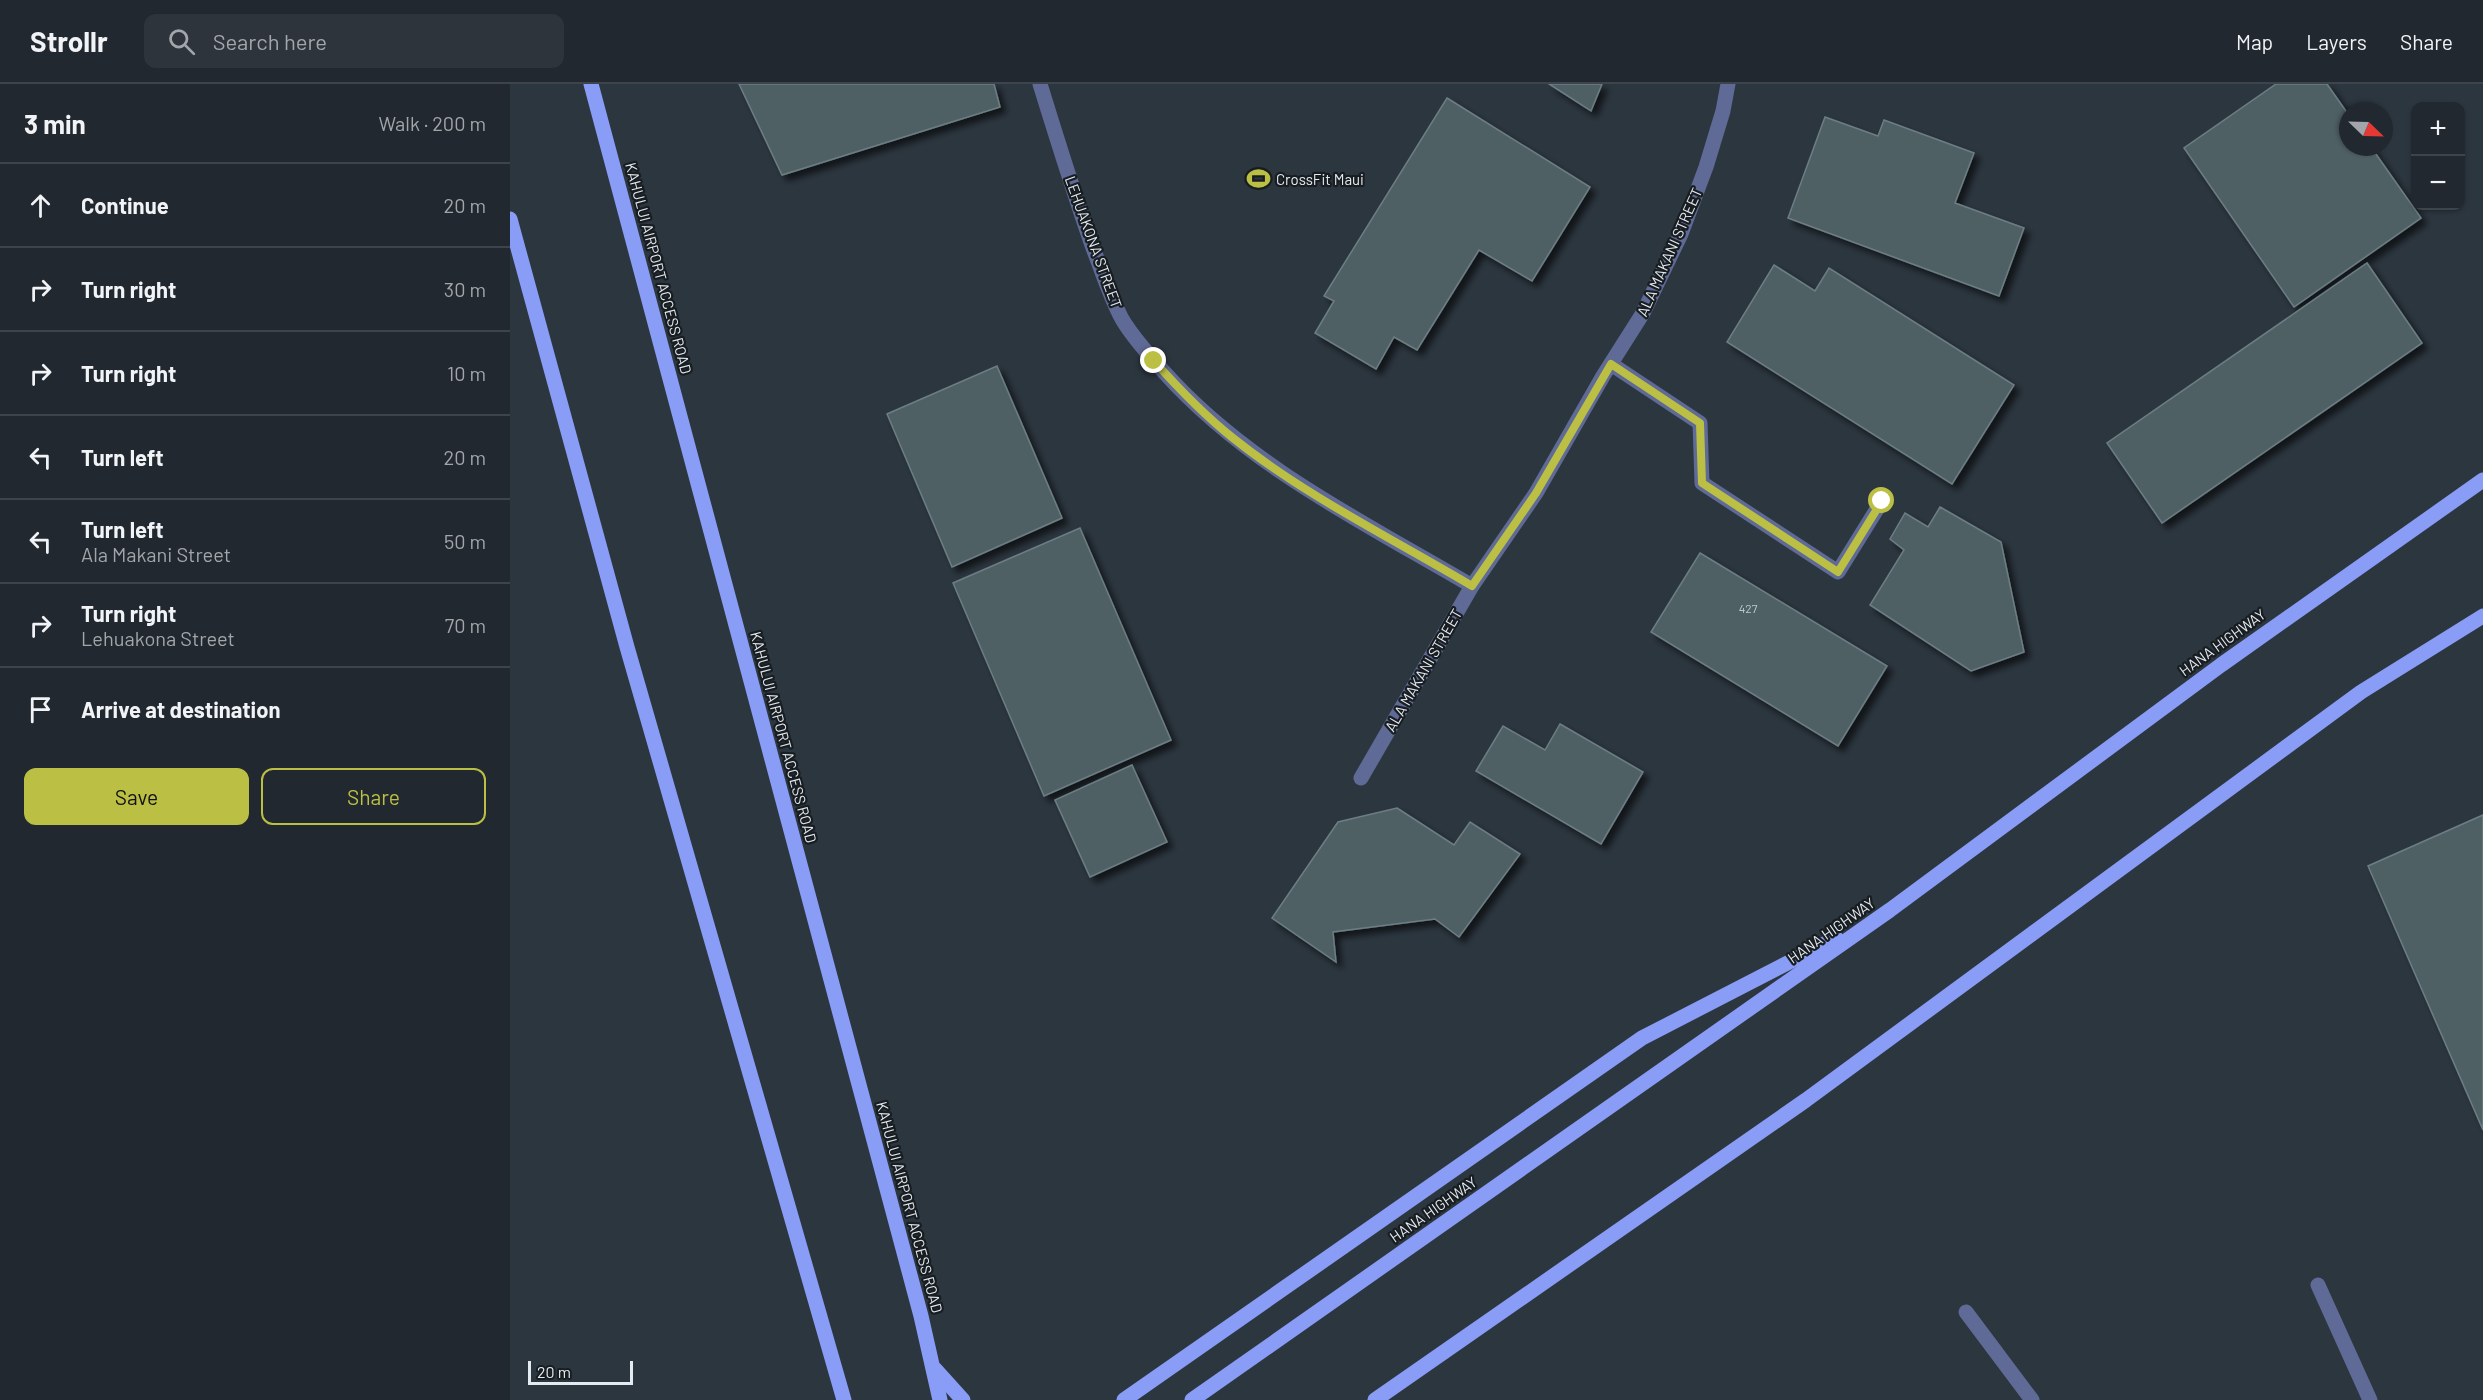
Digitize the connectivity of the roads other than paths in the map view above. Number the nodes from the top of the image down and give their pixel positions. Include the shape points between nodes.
1 (591, 84) edge
2 (1040, 84) edge
3 (1728, 84) edge
4 (510, 219) edge
5 (1611, 364) junction
6 (2483, 480) edge
7 (1882, 501) dead end
8 (1472, 586) junction
9 (2483, 616) edge
10 (1361, 778) dead end
11 (1890, 910) junction
12 (2318, 1285) dead end
13 (1966, 1312) dead end
14 (921, 1316) junction
15 (844, 1400) edge
16 (940, 1400) edge
17 (963, 1400) edge
18 (1124, 1400) edge
19 (1192, 1400) edge
20 (1376, 1400) edge
21 (2032, 1400) edge
22 (2370, 1400) edge

1 - 14 main road, KAHULUI AIRPORT ACCESS ROAD
2 - 8 street, LEHUAKONA STREET via 1105,280 1123,320 1154,361 1185,395 1277,469
3 - 5 street, ALA MAKANI STREET via 1706,168 1681,234 1643,313
4 - 15 main road via 627,647
5 - 7 street via 1700,423 1702,483 1838,572
5 - 8 street, ALA MAKANI STREET via 1536,493
6 - 11 main road, HANA HIGHWAY via 2220,665
8 - 10 street, ALA MAKANI STREET
9 - 20 main road via 2361,692 1806,1100
11 - 18 main road via 1642,1038
11 - 19 main road, HANA HIGHWAY
12 - 22 street
13 - 21 street
14 - 16 main road, KAHULUI AIRPORT ACCESS ROAD
14 - 17 main road via 935,1369

